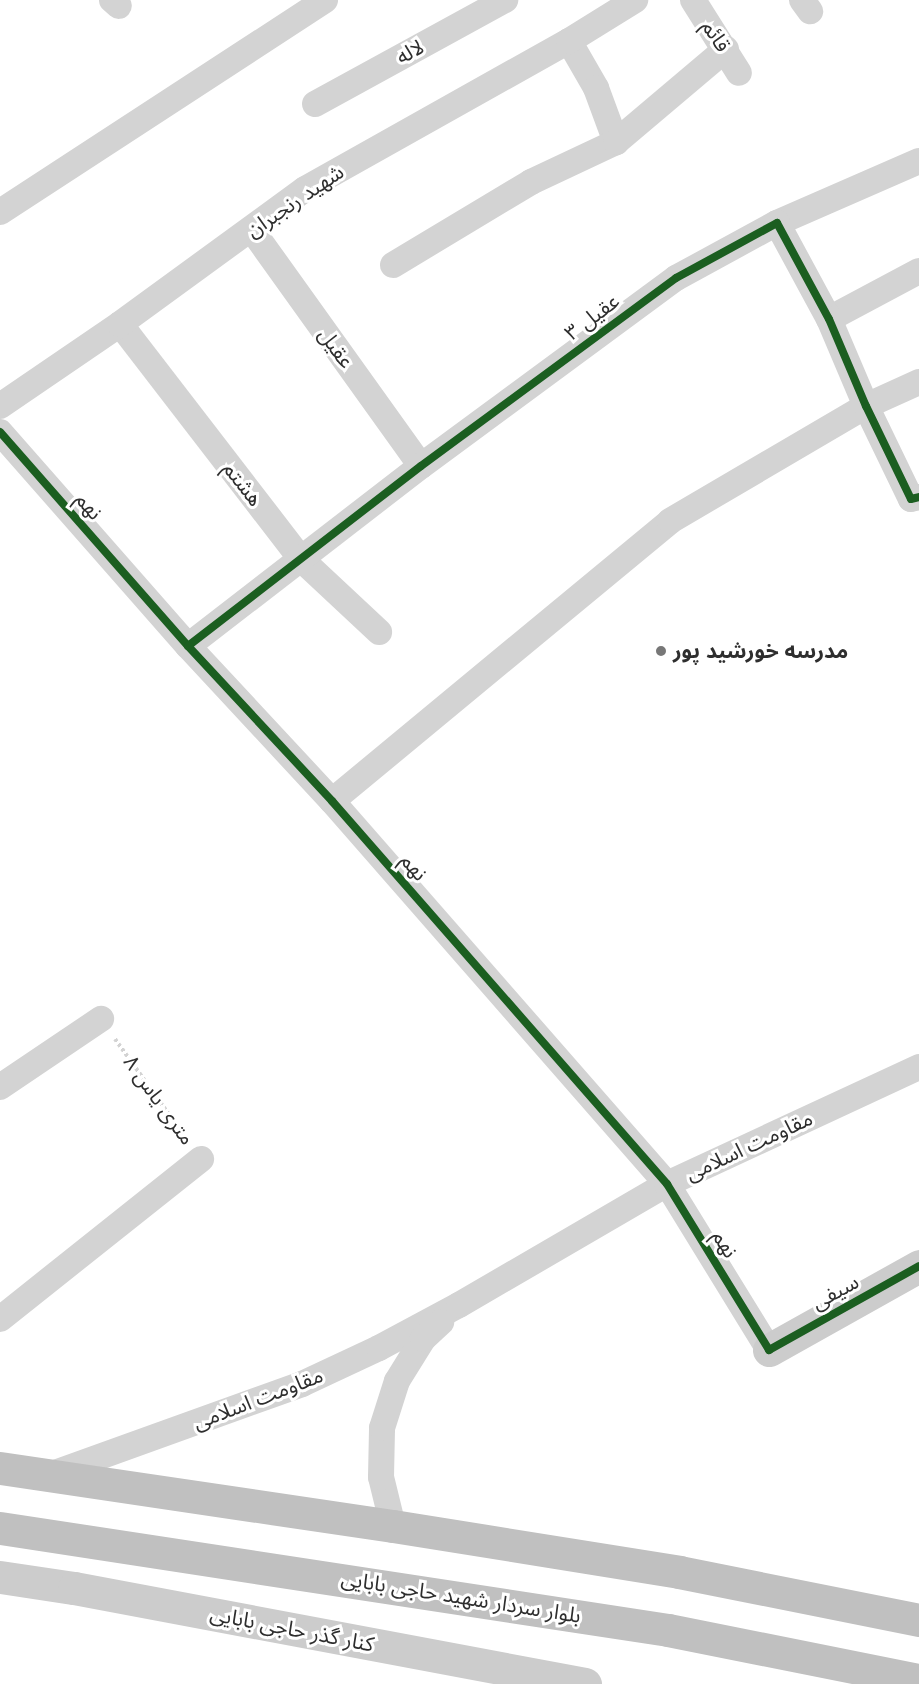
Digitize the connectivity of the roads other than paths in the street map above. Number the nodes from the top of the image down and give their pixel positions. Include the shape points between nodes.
1 (325, 0) edge
2 (505, 0) edge
3 (635, 0) edge
4 (693, 0) edge
5 (569, 41) junction
6 (726, 49) junction
7 (739, 74) dead end
8 (315, 104) dead end
9 (616, 142) junction
10 (919, 161) edge
11 (0, 212) edge
12 (777, 224) junction
13 (252, 230) junction
14 (393, 265) dead end
15 (919, 271) edge
16 (829, 319) junction
17 (120, 324) junction
18 (919, 382) edge
19 (0, 406) edge
20 (866, 406) junction
21 (0, 432) edge
22 (421, 466) junction
23 (919, 497) edge
24 (301, 560) junction
25 (379, 632) dead end
26 (188, 646) junction
27 (332, 801) junction
28 (101, 1019) road end
29 (919, 1067) edge
30 (0, 1087) edge
31 (201, 1159) road end
32 (667, 1184) junction
33 (919, 1266) edge
34 (459, 1305) junction
35 (0, 1319) edge
36 (769, 1350) joint
37 (0, 1468) edge
38 (49, 1475) junction
39 (393, 1526) junction
40 (0, 1528) edge
41 (9, 1581) edge
42 (919, 1620) edge
43 (870, 1676) edge
44 (919, 1680) edge
45 (585, 1684) edge

1 - 11 street
2 - 8 street, لاله
3 - 5 street, شهید رنجبران
4 - 6 street, قائم
5 - 9 street via 596,88
5 - 13 street, شهید رنجبران via 305,189
6 - 7 street, قائم
6 - 9 street
9 - 14 street via 531,182
10 - 12 street, عقیل ۳
12 - 16 street
12 - 22 street, عقیل ۳ via 676,278
13 - 17 street, شهید رنجبران
13 - 22 street, عقیل
15 - 16 street
16 - 20 street
17 - 19 street, شهید رنجبران
17 - 24 street, هشتم
18 - 20 street
20 - 23 street via 911,499
20 - 27 street via 670,521
21 - 26 street, نهم
22 - 24 street, عقیل ۳
24 - 25 street, هشتم
24 - 26 street, عقیل ۳
26 - 27 street, نهم
27 - 32 street, نهم
28 - 30 street
29 - 32 street, مقاومت اسلامی
31 - 35 street, ۸ متری یاس
32 - 34 street, مقاومت اسلامی
32 - 36 street, نهم
33 - 36 main road, سیفی
34 - 38 street, مقاومت اسلامی via 302,1384
34 - 39 street, مقاومت اسلامی via 417,1347 397,1381 382,1428 381,1477
37 - 38 highway
38 - 39 highway
39 - 42 highway via 679,1572
40 - 43 highway, بلوار سردار شهید حاجی بابایی via 668,1630
41 - 45 main road, کنار گذر حاجی بابایی
43 - 44 highway, بلوار سردار شهید حاجی بابایی

